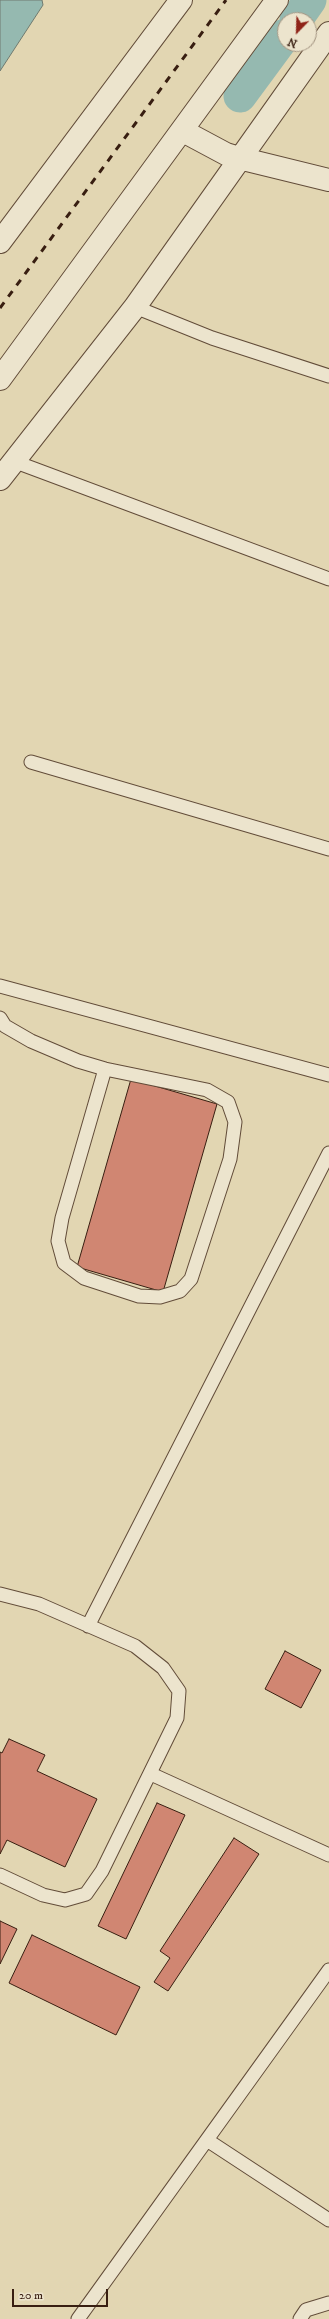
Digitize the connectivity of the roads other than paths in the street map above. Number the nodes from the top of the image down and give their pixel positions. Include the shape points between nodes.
1 (181, 0) edge
2 (274, 1) edge
3 (329, 33) edge
4 (187, 133) junction
5 (232, 156) junction
6 (329, 180) edge
7 (0, 242) edge
8 (135, 307) junction
9 (329, 376) edge
10 (0, 379) edge
11 (14, 461) junction
12 (0, 479) edge
13 (329, 579) edge
14 (31, 762) dead end
15 (329, 849) edge
16 (0, 986) edge
17 (0, 1018) edge
18 (105, 1070) junction
19 (329, 1076) edge
20 (329, 1153) edge
21 (0, 1594) edge
22 (88, 1626) junction
23 (151, 1774) junction
24 (329, 1855) edge
25 (0, 1875) edge
26 (329, 1970) edge
27 (207, 2140) junction
28 (329, 2220) edge
29 (329, 2303) edge
30 (78, 2319) edge
31 (300, 2319) edge

1 - 7 street
2 - 4 street
3 - 5 street
4 - 5 street
4 - 10 street
5 - 6 street
5 - 8 street
8 - 9 lane via 212,338
8 - 11 street
11 - 12 street
11 - 13 lane
14 - 15 lane
16 - 19 lane
17 - 18 lane via 6,1026 31,1041
18 - 18 lane via 62,1218 58,1240 64,1264 84,1278 139,1296 160,1297 180,1291 191,1279 230,1159 235,1122 228,1102 207,1090
20 - 22 lane
21 - 22 lane via 39,1604
22 - 23 lane via 136,1646 163,1668 179,1691 177,1718
23 - 24 lane
23 - 25 lane via 102,1871 86,1894 65,1900 43,1895
26 - 27 lane
27 - 28 lane
27 - 30 lane
29 - 31 lane via 306,2310

